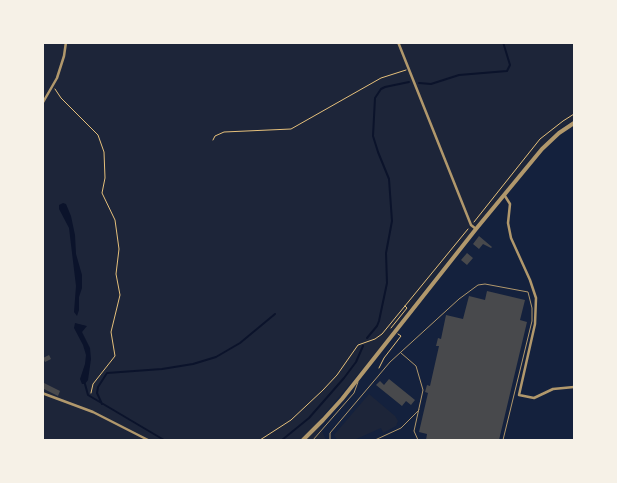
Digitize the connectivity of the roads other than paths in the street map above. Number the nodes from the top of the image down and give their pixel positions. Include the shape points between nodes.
1 (66, 42) edge
2 (398, 42) edge
3 (42, 104) edge
4 (574, 123) edge
5 (504, 195) junction
6 (476, 229) junction
7 (400, 352) junction
8 (358, 378) junction
9 (574, 387) edge
10 (42, 393) edge
11 (419, 409) junction
12 (148, 440) edge
13 (303, 440) edge
14 (313, 440) edge
15 (330, 440) edge
16 (375, 440) edge
17 (418, 440) edge
18 (503, 440) edge

1 - 3 street via 53,86
2 - 6 street via 471,225
4 - 5 street via 542,149
5 - 6 street
5 - 9 street via 510,204 508,223 511,238 536,298 535,324 519,395 534,398 553,389
6 - 8 street
7 - 11 lane via 416,366 423,390
7 - 15 lane via 330,434
7 - 18 lane via 478,285 528,292 532,321
8 - 13 street
8 - 14 lane via 354,393
10 - 12 street via 93,412
11 - 16 lane via 401,428
11 - 17 lane via 414,431

